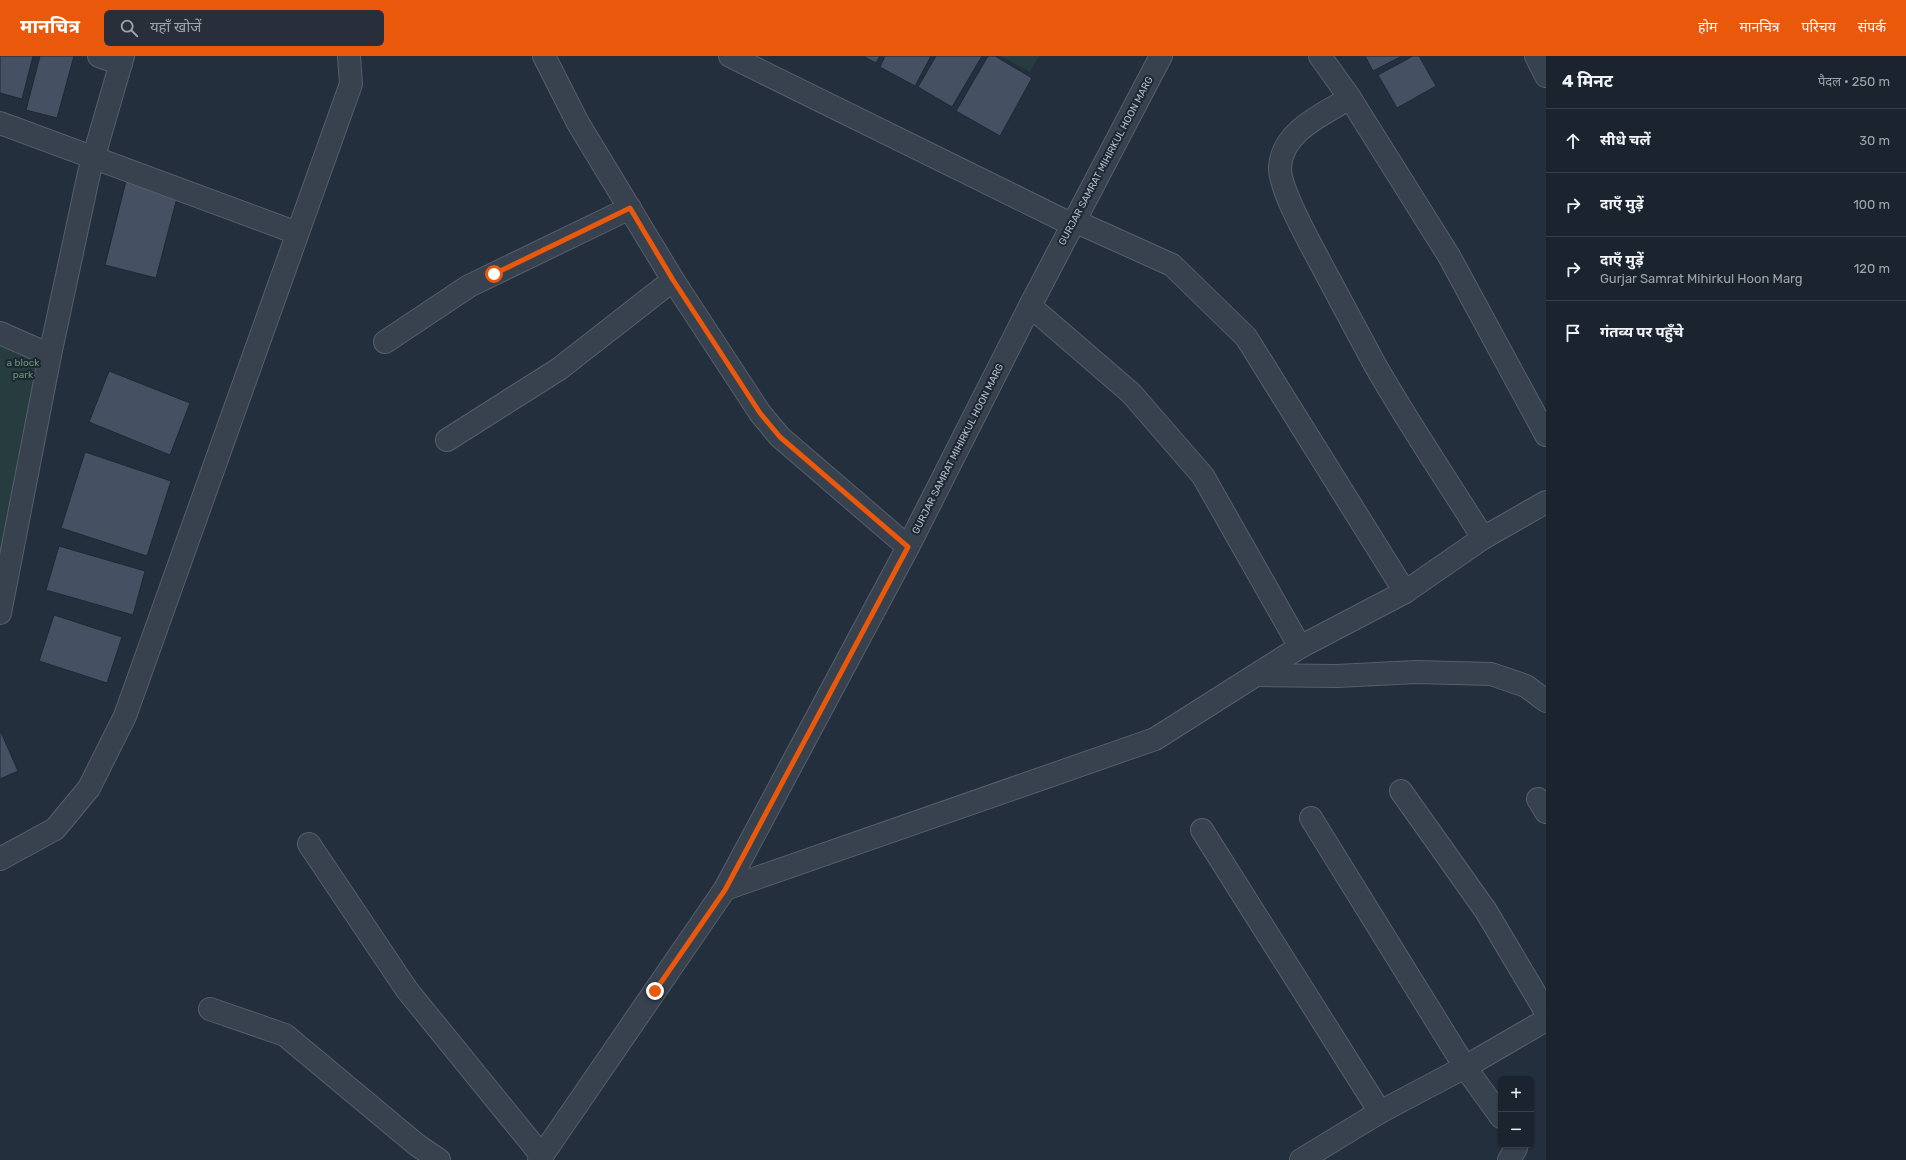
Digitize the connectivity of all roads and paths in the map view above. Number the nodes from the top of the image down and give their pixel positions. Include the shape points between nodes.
1 (99, 56) edge
2 (349, 56) edge
3 (544, 56) edge
4 (730, 56) edge
5 (1161, 56) edge
6 (1320, 56) edge
7 (1536, 56) edge
8 (122, 60) edge
9 (1546, 76) edge
10 (1350, 98) junction
11 (0, 123) edge
12 (93, 158) junction
13 (630, 208) junction
14 (1073, 225) junction
15 (297, 233) junction
16 (673, 280) junction
17 (1030, 306) junction
18 (0, 333) edge
19 (385, 342) dead end
20 (50, 355) junction
21 (1546, 434) edge
22 (446, 440) dead end
23 (1546, 502) edge
24 (1483, 538) junction
25 (908, 547) junction
26 (1405, 592) junction
27 (0, 612) edge
28 (1300, 647) junction
29 (1257, 675) junction
30 (1546, 701) edge
31 (1400, 791) dead end
32 (1311, 818) dead end
33 (1202, 830) dead end
34 (309, 844) dead end
35 (0, 859) edge
36 (725, 890) junction
37 (210, 1010) dead end
38 (1546, 1012) edge
39 (1546, 1020) edge
40 (1465, 1067) junction
41 (1380, 1112) junction
42 (1498, 1113) edge
43 (1516, 1148) edge
44 (541, 1158) edge
45 (440, 1160) edge
46 (1301, 1160) edge
47 (1508, 1160) edge

1 - 8 street
2 - 15 street via 351,84
3 - 13 street via 578,123
4 - 14 street
5 - 14 street, GURJAR SAMRAT MIHIRKUL HOON MARG
6 - 10 street
7 - 9 street
8 - 12 street
10 - 21 street via 1449,256
10 - 24 street via 1294,135 1284,149 1280,168 1286,191 1302,229 1375,364
11 - 12 street
12 - 15 street
12 - 20 street
13 - 16 street
13 - 19 street via 469,286
14 - 17 street, GURJAR SAMRAT MIHIRKUL HOON MARG
14 - 26 street via 1079,223 1172,265 1246,337
15 - 35 street via 125,716 89,788 55,829
16 - 22 street via 559,369
16 - 25 street via 760,413 780,437
17 - 25 street, GURJAR SAMRAT MIHIRKUL HOON MARG
17 - 28 street via 1131,393 1203,476
18 - 20 street
20 - 27 street
23 - 24 street
24 - 26 street
25 - 36 street, GURJAR SAMRAT MIHIRKUL HOON MARG
26 - 28 street
28 - 29 street
29 - 30 street via 1337,676 1416,672 1491,674 1526,686
29 - 36 street via 1155,739
31 - 38 street via 1486,911
32 - 40 street
33 - 41 street
34 - 44 street via 407,990
36 - 44 street, GURJAR SAMRAT MIHIRKUL HOON MARG
37 - 45 street via 285,1035 417,1145
39 - 40 street
40 - 41 street
40 - 42 street
41 - 46 street
43 - 47 street

